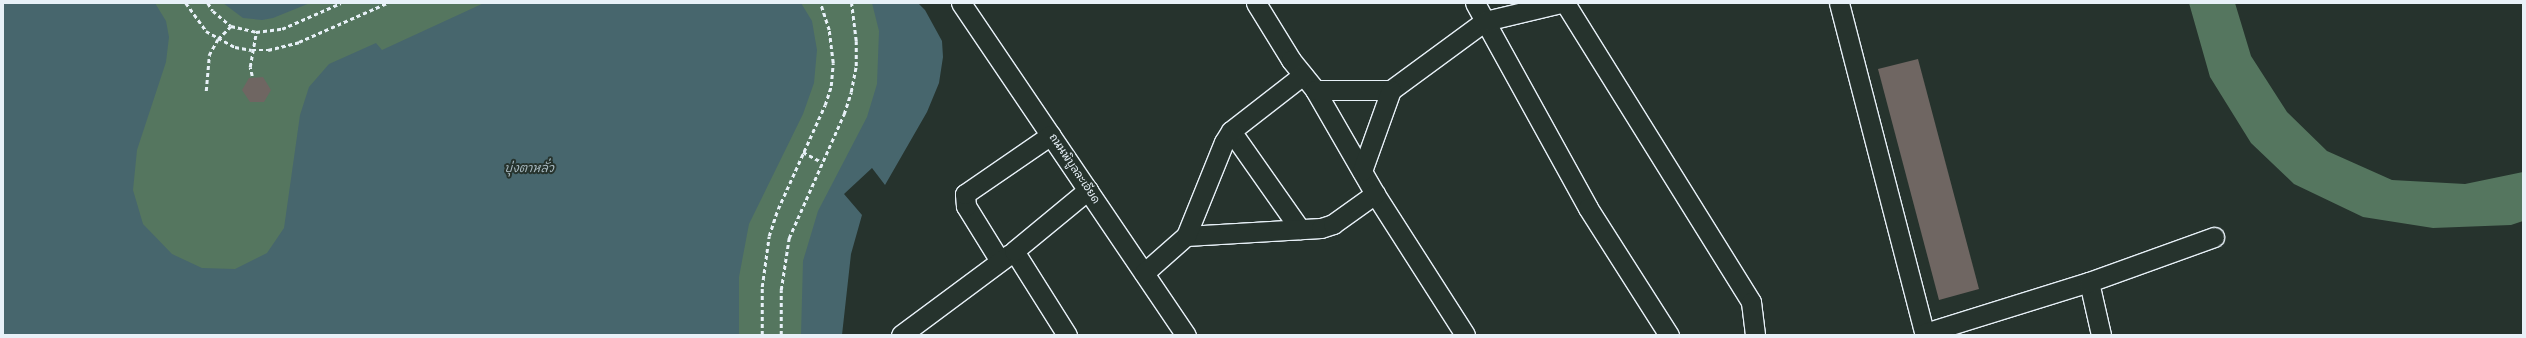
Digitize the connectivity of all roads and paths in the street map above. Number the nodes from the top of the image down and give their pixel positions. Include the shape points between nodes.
1 (186, 3) edge
2 (208, 3) edge
3 (341, 3) edge
4 (387, 3) edge
5 (820, 3) edge
6 (850, 3) edge
7 (961, 3) edge
8 (1256, 3) edge
9 (1474, 3) edge
10 (1561, 3) edge
11 (1565, 3) edge
12 (1839, 3) edge
13 (1485, 21) junction
14 (231, 26) junction
15 (256, 32) junction
16 (218, 39) junction
17 (252, 50) junction
18 (1302, 75) junction
19 (252, 76) dead end
20 (1314, 90) junction
21 (1391, 90) junction
22 (206, 92) dead end
23 (1232, 132) junction
24 (1051, 135) junction
25 (804, 152) junction
26 (822, 162) junction
27 (1362, 172) junction
28 (1088, 190) junction
29 (1375, 194) junction
30 (1300, 229) junction
31 (1186, 236) junction
32 (2214, 237) dead end
33 (1007, 256) junction
34 (1144, 273) junction
35 (2089, 282) junction
36 (1182, 333) edge
37 (1925, 334) edge
38 (762, 335) edge
39 (781, 335) edge
40 (901, 335) edge
41 (1067, 335) edge
42 (1465, 335) edge
43 (1669, 335) edge
44 (1755, 335) edge
45 (2102, 335) edge

1 - 16 path via 197,21
2 - 14 path via 213,12
3 - 15 path via 282,29
4 - 17 path via 298,42 268,50
5 - 25 path via 830,30 833,63 831,86
6 - 26 path via 856,41 856,66 844,114
7 - 24 street, ถนนพิบูลละเอียด
8 - 18 street
9 - 13 street
10 - 13 street
11 - 44 street via 1752,302
12 - 37 street
13 - 21 street
13 - 43 street via 1588,208
14 - 15 path
14 - 16 path
15 - 17 path
16 - 17 path via 235,47
16 - 22 path via 209,55
17 - 19 path
18 - 20 street
18 - 23 street
20 - 21 street
20 - 27 street
21 - 27 street
23 - 30 street
23 - 31 street via 1224,142
24 - 28 street, ถนนพิบูลละเอียด
24 - 33 street via 965,194 966,206
25 - 26 path
25 - 38 path via 778,209 769,236 762,287
26 - 39 path via 789,238 781,290
27 - 29 street
28 - 33 street
28 - 34 street, ถนนพิบูลละเอียด
29 - 30 street via 1333,224 1321,228
29 - 42 street
30 - 31 street
31 - 34 street
32 - 35 street
33 - 40 street
33 - 41 street
34 - 36 street, ถนนพิบูลละเอียด
35 - 37 street
35 - 45 street

